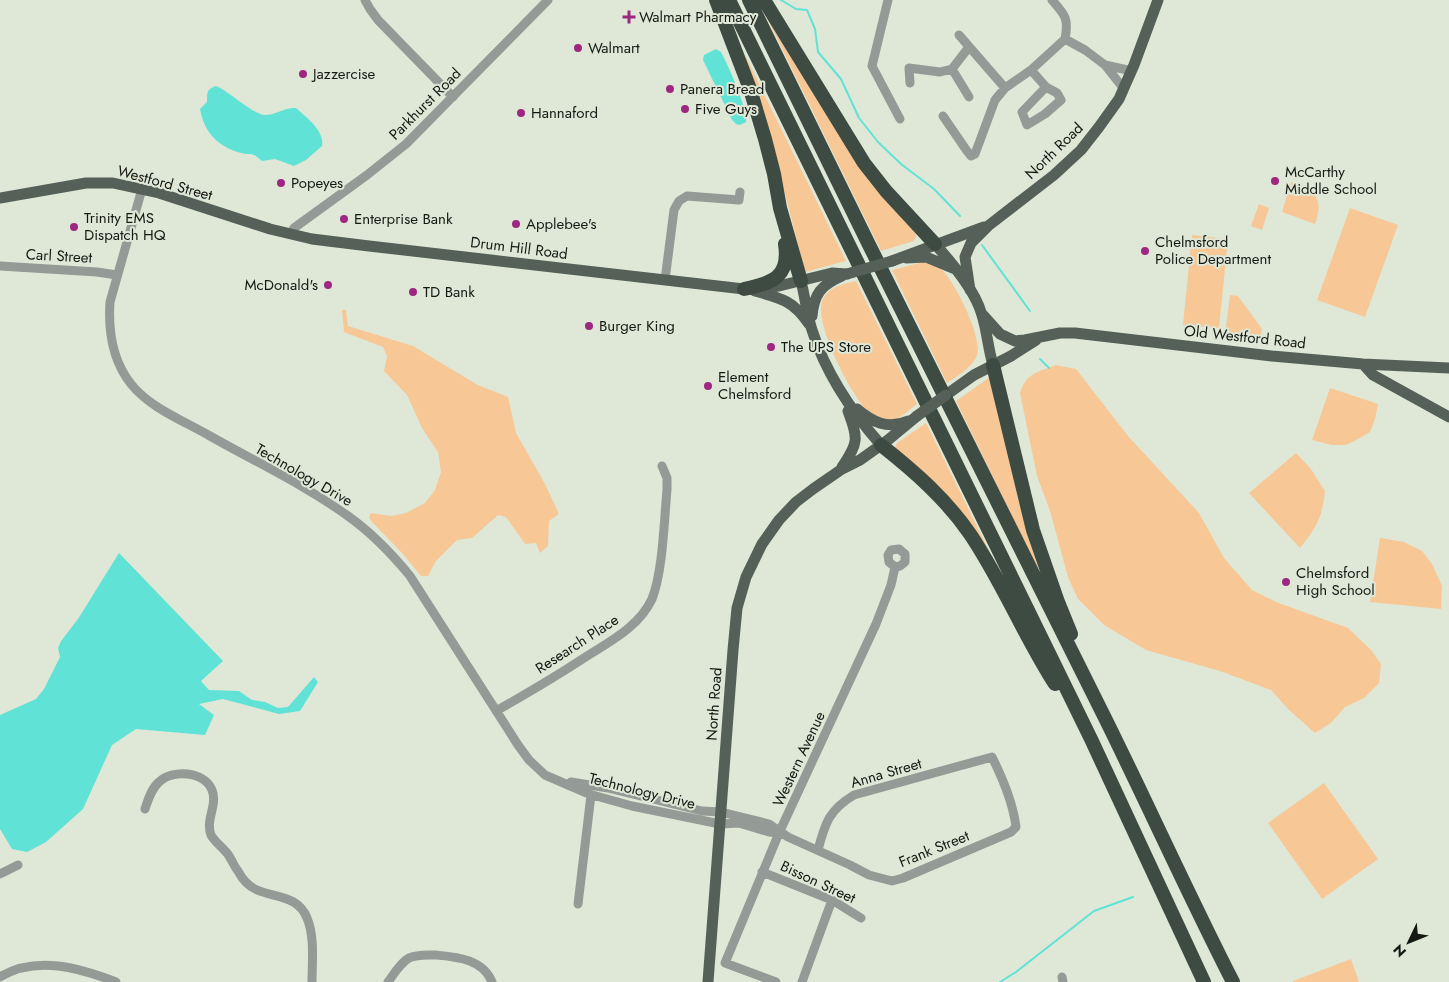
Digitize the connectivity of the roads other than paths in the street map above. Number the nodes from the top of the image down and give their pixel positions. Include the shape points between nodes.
1 (365, 0) edge
2 (548, 0) edge
3 (716, 0) edge
4 (729, 0) edge
5 (749, 0) edge
6 (764, 0) edge
7 (888, 0) edge
8 (1052, 0) edge
9 (1158, 0) edge
10 (959, 35) dead end
11 (1065, 38) junction
12 (969, 47) junction
13 (1106, 65) junction
14 (952, 69) junction
15 (1031, 70) junction
16 (1132, 71) junction
17 (910, 83) dead end
18 (1046, 87) junction
19 (1005, 88) junction
20 (1124, 89) junction
21 (453, 96) junction
22 (969, 97) dead end
23 (943, 116) dead end
24 (900, 119) dead end
25 (142, 189) junction
26 (740, 192) dead end
27 (0, 198) edge
28 (312, 215) junction
29 (783, 221) junction
30 (988, 226) junction
31 (290, 234) junction
32 (312, 239) junction
33 (935, 244) junction
34 (897, 259) junction
35 (0, 266) edge
36 (956, 269) junction
37 (847, 274) junction
38 (117, 275) junction
39 (665, 280) junction
40 (801, 281) junction
41 (744, 289) junction
42 (970, 290) junction
43 (982, 314) junction
44 (811, 328) junction
45 (1039, 338) junction
46 (1363, 364) junction
47 (993, 365) junction
48 (1449, 368) edge
49 (844, 397) junction
50 (1449, 417) edge
51 (914, 418) junction
52 (881, 445) junction
53 (662, 466) dead end
54 (842, 469) junction
55 (895, 566) dead end
56 (496, 711) junction
57 (1107, 722) junction
58 (1091, 739) junction
59 (992, 758) joint
60 (558, 780) junction
61 (592, 795) junction
62 (145, 809) dead end
63 (721, 818) junction
64 (779, 833) junction
65 (818, 850) junction
66 (18, 865) dead end
67 (762, 872) junction
68 (0, 874) edge
69 (832, 900) junction
70 (578, 904) dead end
71 (861, 918) dead end
72 (0, 977) edge
73 (116, 982) edge
74 (312, 982) edge
75 (388, 982) edge
76 (492, 982) edge
77 (708, 982) edge
78 (776, 982) edge
79 (802, 982) edge
80 (1204, 982) edge
81 (1233, 982) edge

1 - 21 street via 378,20
2 - 21 street, Parkhurst Road
3 - 29 highway via 765,138
4 - 58 highway
5 - 57 highway
6 - 33 highway via 864,163 886,192
7 - 24 street via 872,66
8 - 11 street via 1066,16
9 - 16 main road, North Road
10 - 12 street
11 - 13 street
11 - 15 street
12 - 14 street
12 - 19 street
13 - 16 street
13 - 20 street
14 - 17 street via 940,72 909,68
14 - 22 street
15 - 18 street
15 - 19 street
16 - 20 main road, North Road
18 - 18 street via 1022,112 1028,125 1061,100 1057,93
19 - 23 street via 995,100 975,154 971,156
20 - 30 main road, North Road via 1081,150
21 - 28 street, Parkhurst Road via 394,154
25 - 27 main road, Westford Street via 113,182 86,183
25 - 31 main road, Westford Street
25 - 38 street, Technology Drive
26 - 39 street via 739,200 687,196 679,200 674,210
28 - 31 street, Parkhurst Road
28 - 32 street via 303,226
29 - 40 highway
29 - 41 highway via 787,257 784,268 769,283
30 - 33 main road, North Road
30 - 42 main road, North Road via 967,249 965,257
31 - 32 main road, Drum Hill Road
32 - 39 main road, Drum Hill Road
33 - 34 main road, North Road
33 - 36 main road
34 - 36 main road via 926,257
34 - 37 main road, bridge
35 - 38 street, Carl Street
36 - 42 main road
37 - 40 main road, Drum Hill Road via 832,273
37 - 44 main road via 830,281 818,293
38 - 56 street, Technology Drive via 110,302 110,334 117,359 132,386 155,405 305,489 369,532 410,576
39 - 41 main road, Drum Hill Road
40 - 41 main road, Drum Hill Road
40 - 44 main road
41 - 44 main road, Drum Hill Road via 788,301
42 - 43 main road
43 - 45 main road, Old Westford Road via 1000,334 1010,339
43 - 47 main road
44 - 49 main road via 827,368
45 - 46 main road, Old Westford Road via 1060,333 1089,334
45 - 47 main road, Old Westford Road
46 - 48 main road, Old Westford Road
46 - 50 main road via 1373,375
47 - 51 main road, bridge
47 - 57 highway via 1033,530 1058,602
49 - 51 main road via 866,417 880,424 894,425
49 - 52 main road via 857,418
49 - 54 main road, North Road via 856,440
51 - 52 main road, North Road
52 - 54 main road, North Road
52 - 58 highway via 922,479 970,534 1050,676
53 - 56 street, Research Place via 667,490 658,577 645,611 624,632
54 - 63 main road, North Road via 807,493 779,520 762,544 746,577 737,608
55 - 64 street, Western Avenue via 876,624
56 - 60 street, Technology Drive via 529,760
57 - 81 highway
58 - 80 highway
59 - 65 street, Anna Street via 854,796 840,804 826,822
59 - 65 street, Frank Street via 1004,780 1014,815 1016,827 1011,832 892,881 869,875
60 - 61 street, Technology Drive
60 - 63 street, Technology Drive via 608,788
61 - 63 street, Technology Drive via 632,806
61 - 70 street
62 - 74 street via 158,783 171,776 194,775 208,785 213,797 209,823 212,836 227,852 243,879 256,890 294,901 307,916 311,935
63 - 64 street, Frank Street
63 - 77 main road, North Road
64 - 65 street, Frank Street
64 - 67 street, Western Avenue
66 - 68 street
67 - 69 street, Bisson Street
67 - 78 street, Western Avenue via 725,963
69 - 71 street, Bisson Street
69 - 79 street
72 - 73 street via 15,970 47,965 69,967
75 - 76 street via 407,959 424,955 466,959 490,975

